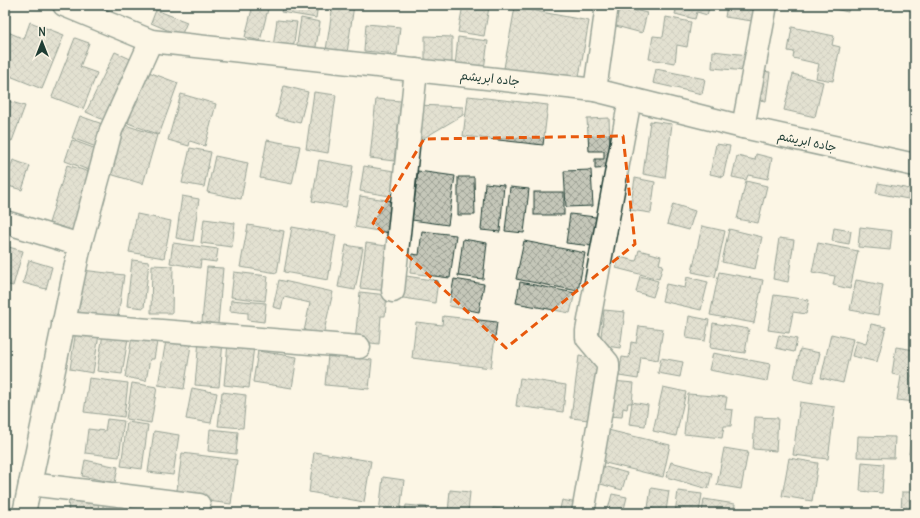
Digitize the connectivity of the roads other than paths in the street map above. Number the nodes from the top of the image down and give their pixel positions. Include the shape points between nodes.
1 (64, 5) edge
2 (607, 5) edge
3 (766, 5) edge
4 (151, 41) junction
5 (416, 70) junction
6 (595, 90) junction
7 (630, 99) junction
8 (743, 127) junction
9 (915, 165) edge
10 (5, 222) edge
11 (80, 245) junction
12 (393, 291) dead end
13 (64, 323) junction
14 (359, 346) dead end
15 (30, 484) junction
16 (199, 505) dead end
17 (24, 513) edge
18 (583, 513) edge

1 - 4 street, جاده ابریشم
2 - 6 street
3 - 8 street
4 - 5 street, جاده ابریشم
4 - 11 street via 111,130
5 - 6 street, جاده ابریشم
5 - 12 street
6 - 7 street, جاده ابریشم
7 - 8 street, جاده ابریشم
7 - 18 street via 587,332 587,338 608,363 608,370
8 - 9 street, جاده ابریشم
10 - 11 street
11 - 13 street
13 - 14 street
13 - 15 street
15 - 16 street
15 - 17 street

